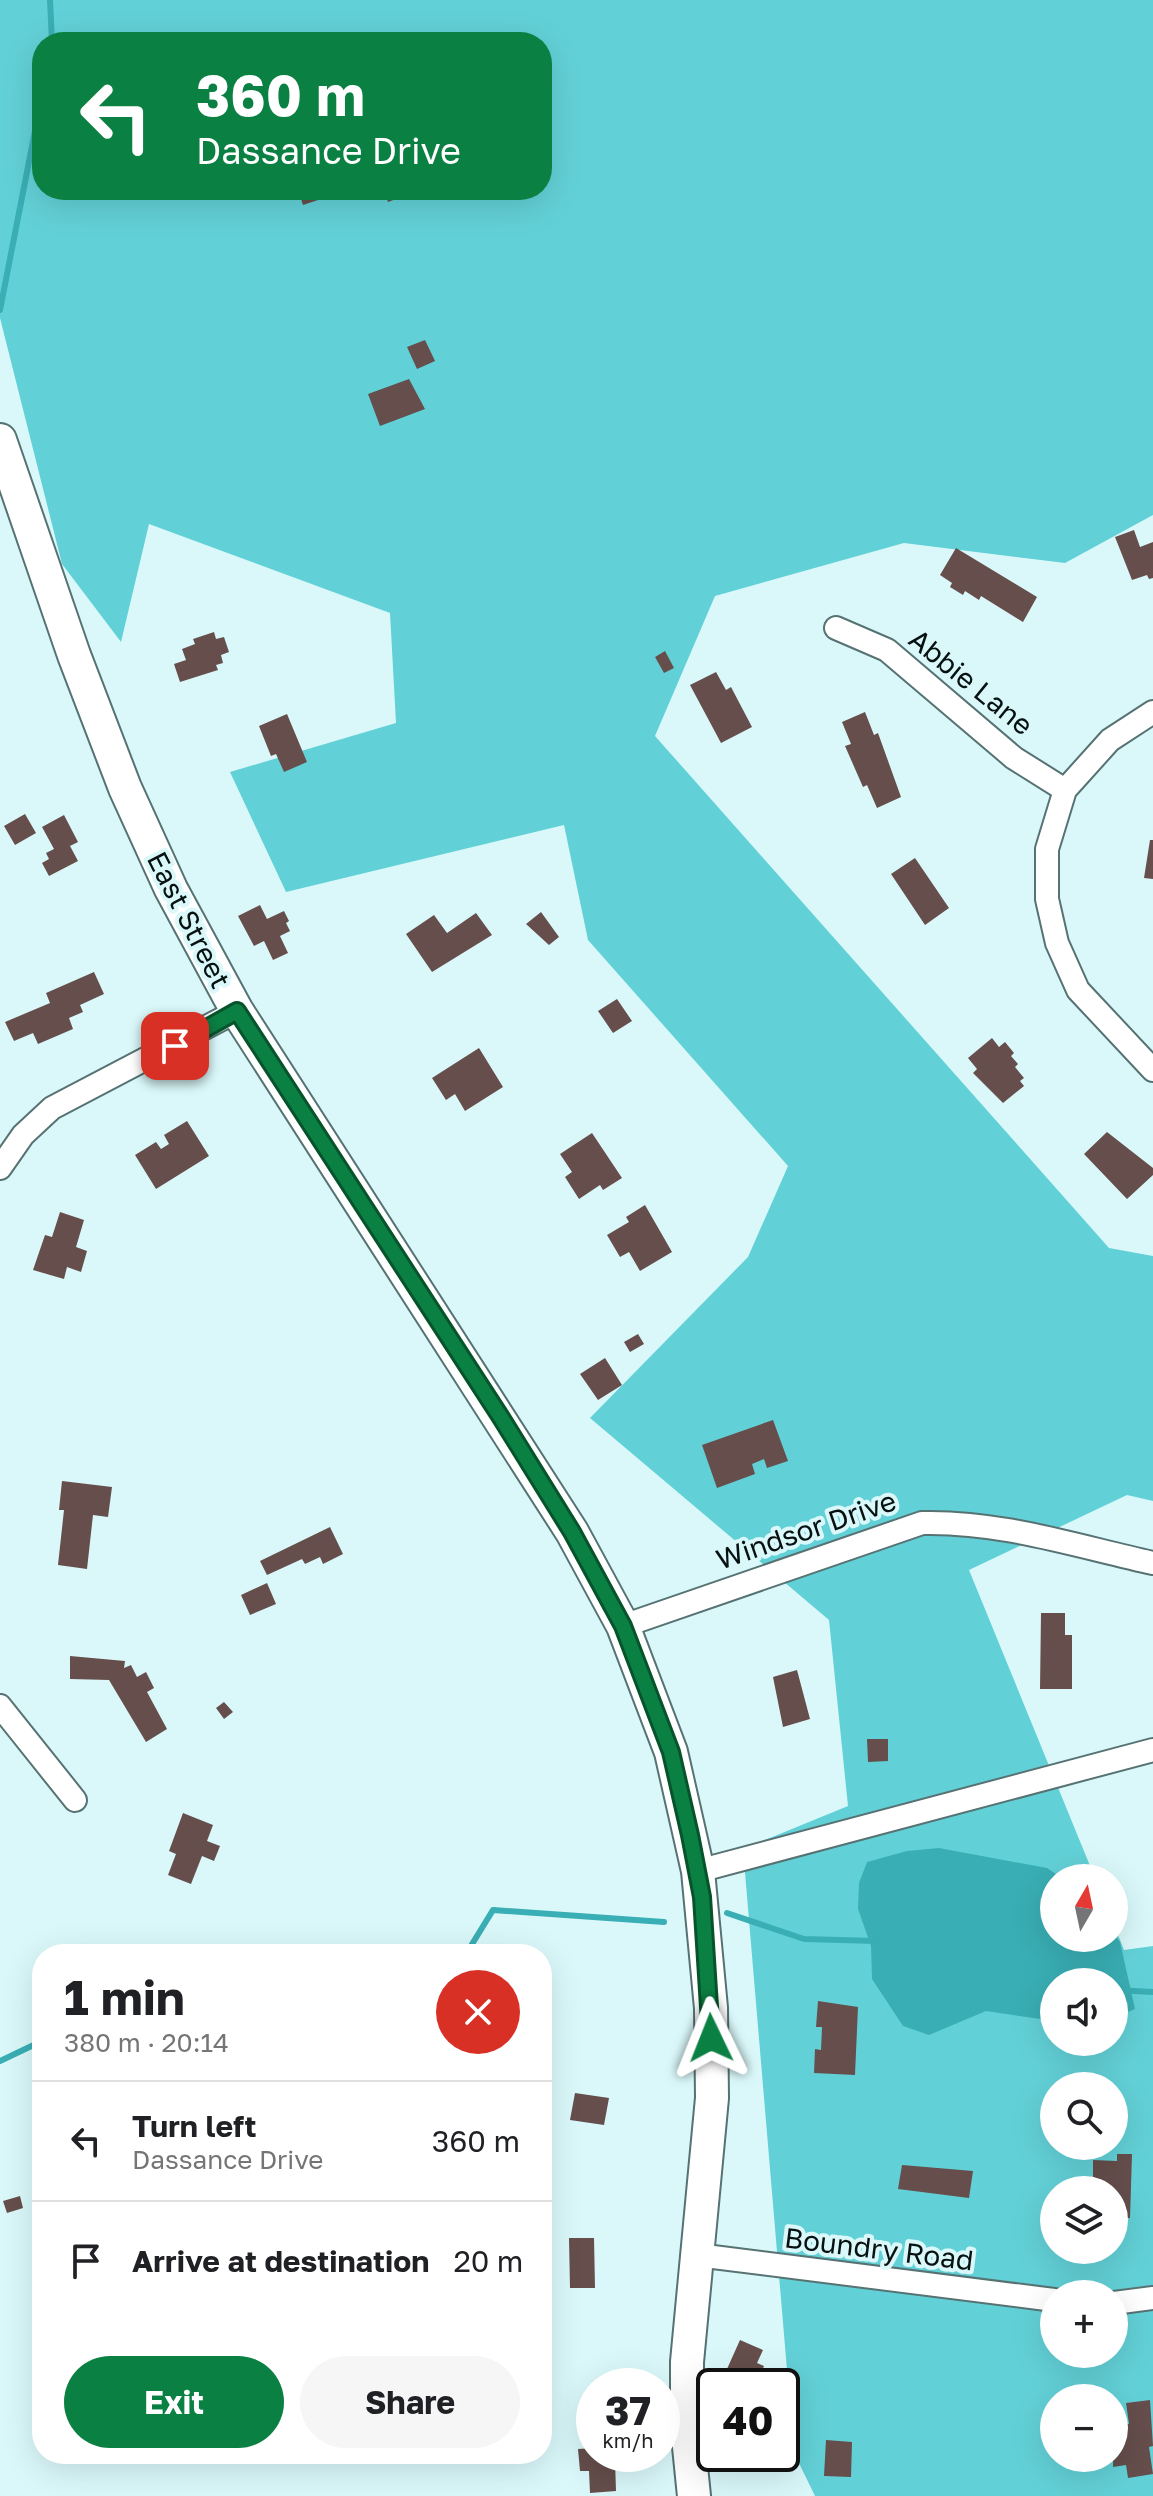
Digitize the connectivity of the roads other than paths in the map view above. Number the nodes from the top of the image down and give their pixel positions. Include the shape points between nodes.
1 (0, 440) edge
2 (836, 628) dead end
3 (1153, 712) edge
4 (1065, 790) junction
5 (237, 1011) junction
6 (1153, 1070) edge
7 (0, 1168) edge
8 (1153, 1563) edge
9 (623, 1626) junction
10 (0, 1706) edge
11 (1153, 1750) edge
12 (75, 1800) dead end
13 (698, 1871) junction
14 (697, 2255) junction
15 (1040, 2298) edge
16 (1153, 2298) edge
17 (1128, 2301) edge
18 (694, 2496) edge

1 - 5 street, East Street via 125,788 171,889
2 - 4 street, Abbie Lane via 887,650 1014,758
3 - 4 street via 1110,740
4 - 6 street via 1047,849 1047,899 1057,943 1078,990
5 - 7 street via 52,1108 23,1135
5 - 9 street, East Street via 500,1416
8 - 9 street, Windsor Drive via 997,1526 922,1523
9 - 13 street, East Street via 671,1752
10 - 12 street
11 - 13 street
13 - 14 street, East Street via 711,2008 712,2098
14 - 15 street, Boundry Road
14 - 18 street, East Street via 686,2397
16 - 17 street

